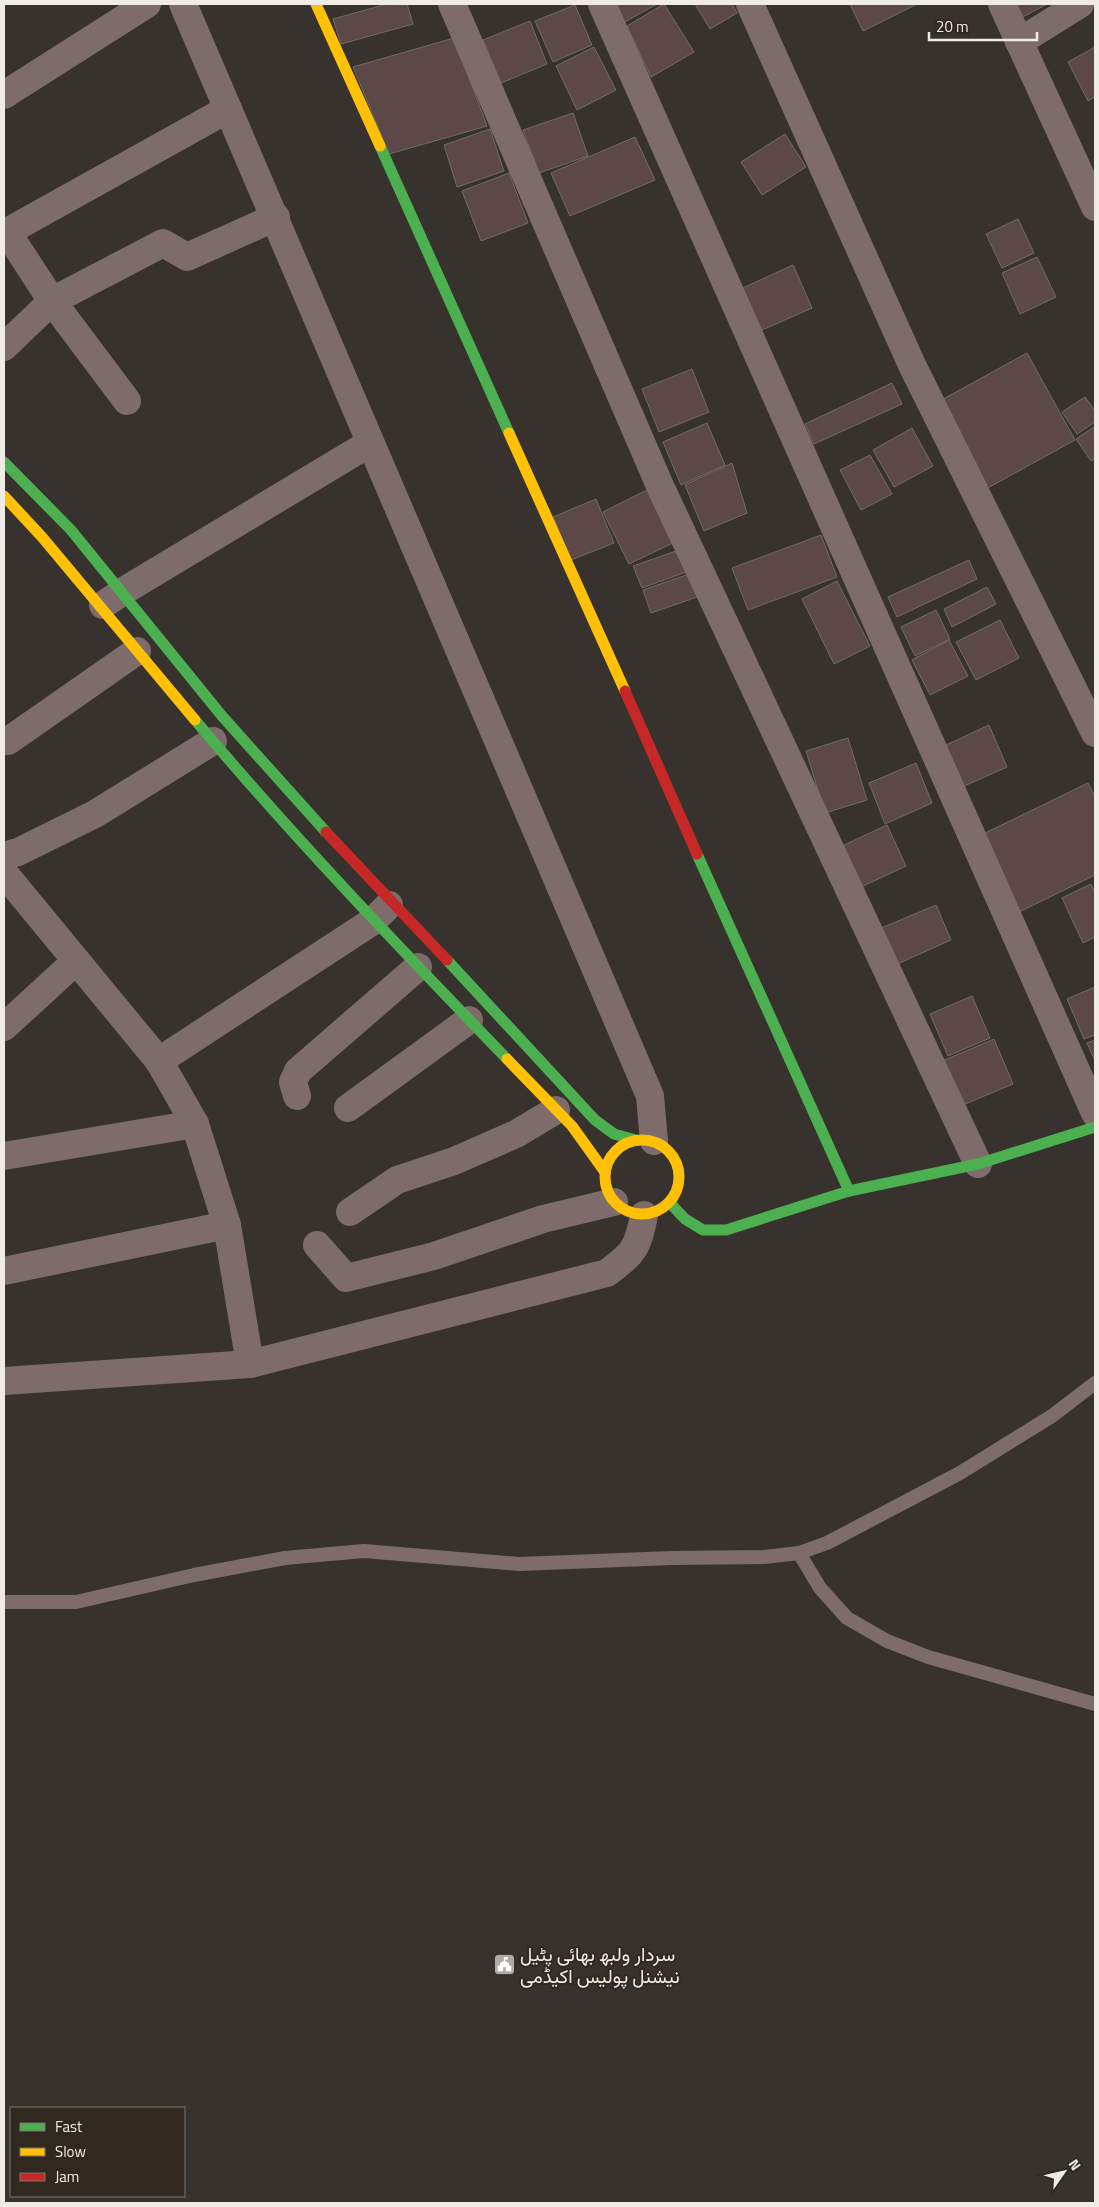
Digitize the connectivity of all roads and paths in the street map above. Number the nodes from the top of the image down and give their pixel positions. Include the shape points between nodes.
1 (147, 4) edge
2 (183, 4) edge
3 (316, 4) edge
4 (452, 4) edge
5 (602, 4) edge
6 (750, 4) edge
7 (1002, 4) edge
8 (1080, 4) edge
9 (1019, 42) junction
10 (4, 95) edge
11 (228, 109) junction
12 (1095, 207) edge
13 (276, 217) junction
14 (52, 301) junction
15 (4, 347) edge
16 (127, 401) dead end
17 (370, 442) junction
18 (4, 462) edge
19 (4, 496) edge
20 (122, 592) junction
21 (100, 608) junction
22 (137, 651) junction
23 (1095, 733) edge
24 (8, 741) dead end
25 (213, 741) junction
26 (4, 856) edge
27 (4, 873) edge
28 (382, 911) junction
29 (76, 961) junction
30 (418, 967) junction
31 (469, 1020) junction
32 (4, 1027) edge
33 (159, 1062) junction
34 (297, 1096) dead end
35 (348, 1108) dead end
36 (556, 1110) junction
37 (1095, 1112) edge
38 (195, 1124) junction
39 (1095, 1127) edge
40 (645, 1141) junction
41 (4, 1156) edge
42 (978, 1164) junction
43 (605, 1172) junction
44 (849, 1191) junction
45 (614, 1202) junction
46 (670, 1203) junction
47 (350, 1212) dead end
48 (644, 1215) junction
49 (227, 1225) junction
50 (317, 1245) dead end
51 (4, 1271) edge
52 (250, 1364) junction
53 (4, 1381) edge
54 (1095, 1384) edge
55 (799, 1553) junction
56 (4, 1602) edge
57 (1095, 1704) edge

1 - 10 street
2 - 11 street
3 - 44 main road
4 - 42 street via 660,486
5 - 37 street
6 - 23 street via 912,365
7 - 9 street
8 - 9 street
9 - 12 street
11 - 13 street
11 - 14 street via 7,232
13 - 14 street via 187,257 163,243
13 - 17 street
14 - 15 street
14 - 16 street
17 - 20 street
17 - 40 street via 650,1096
18 - 20 main road via 64,524
19 - 21 main road
20 - 21 street
20 - 28 main road
21 - 22 main road
22 - 24 street
22 - 25 main road
25 - 26 street via 95,814
25 - 28 main road
27 - 29 street
28 - 30 main road
28 - 33 street
28 - 40 main road via 595,1120 614,1134
29 - 32 street
29 - 33 street
30 - 31 main road
30 - 34 street via 298,1071 292,1082
31 - 35 street
31 - 36 main road
33 - 38 street
36 - 43 main road via 572,1126
36 - 47 street via 516,1134 472,1154 397,1180
38 - 41 street
38 - 49 street
39 - 42 main road
40 - 43 main road via 621,1146 611,1157
40 - 46 main road via 670,1151 679,1168 679,1186
42 - 44 main road
43 - 45 main road via 606,1187
44 - 46 main road via 726,1230 703,1230 685,1219
45 - 48 main road via 627,1211
45 - 50 street via 543,1219 434,1256 346,1278
46 - 48 main road
48 - 52 street via 639,1240 627,1258 607,1273
49 - 51 street
49 - 52 street
52 - 53 street
54 - 55 lane via 1052,1416 960,1473 827,1544
55 - 56 lane via 764,1558 519,1564 364,1550 285,1558 76,1602
55 - 57 lane via 820,1588 847,1618 886,1641 928,1657

